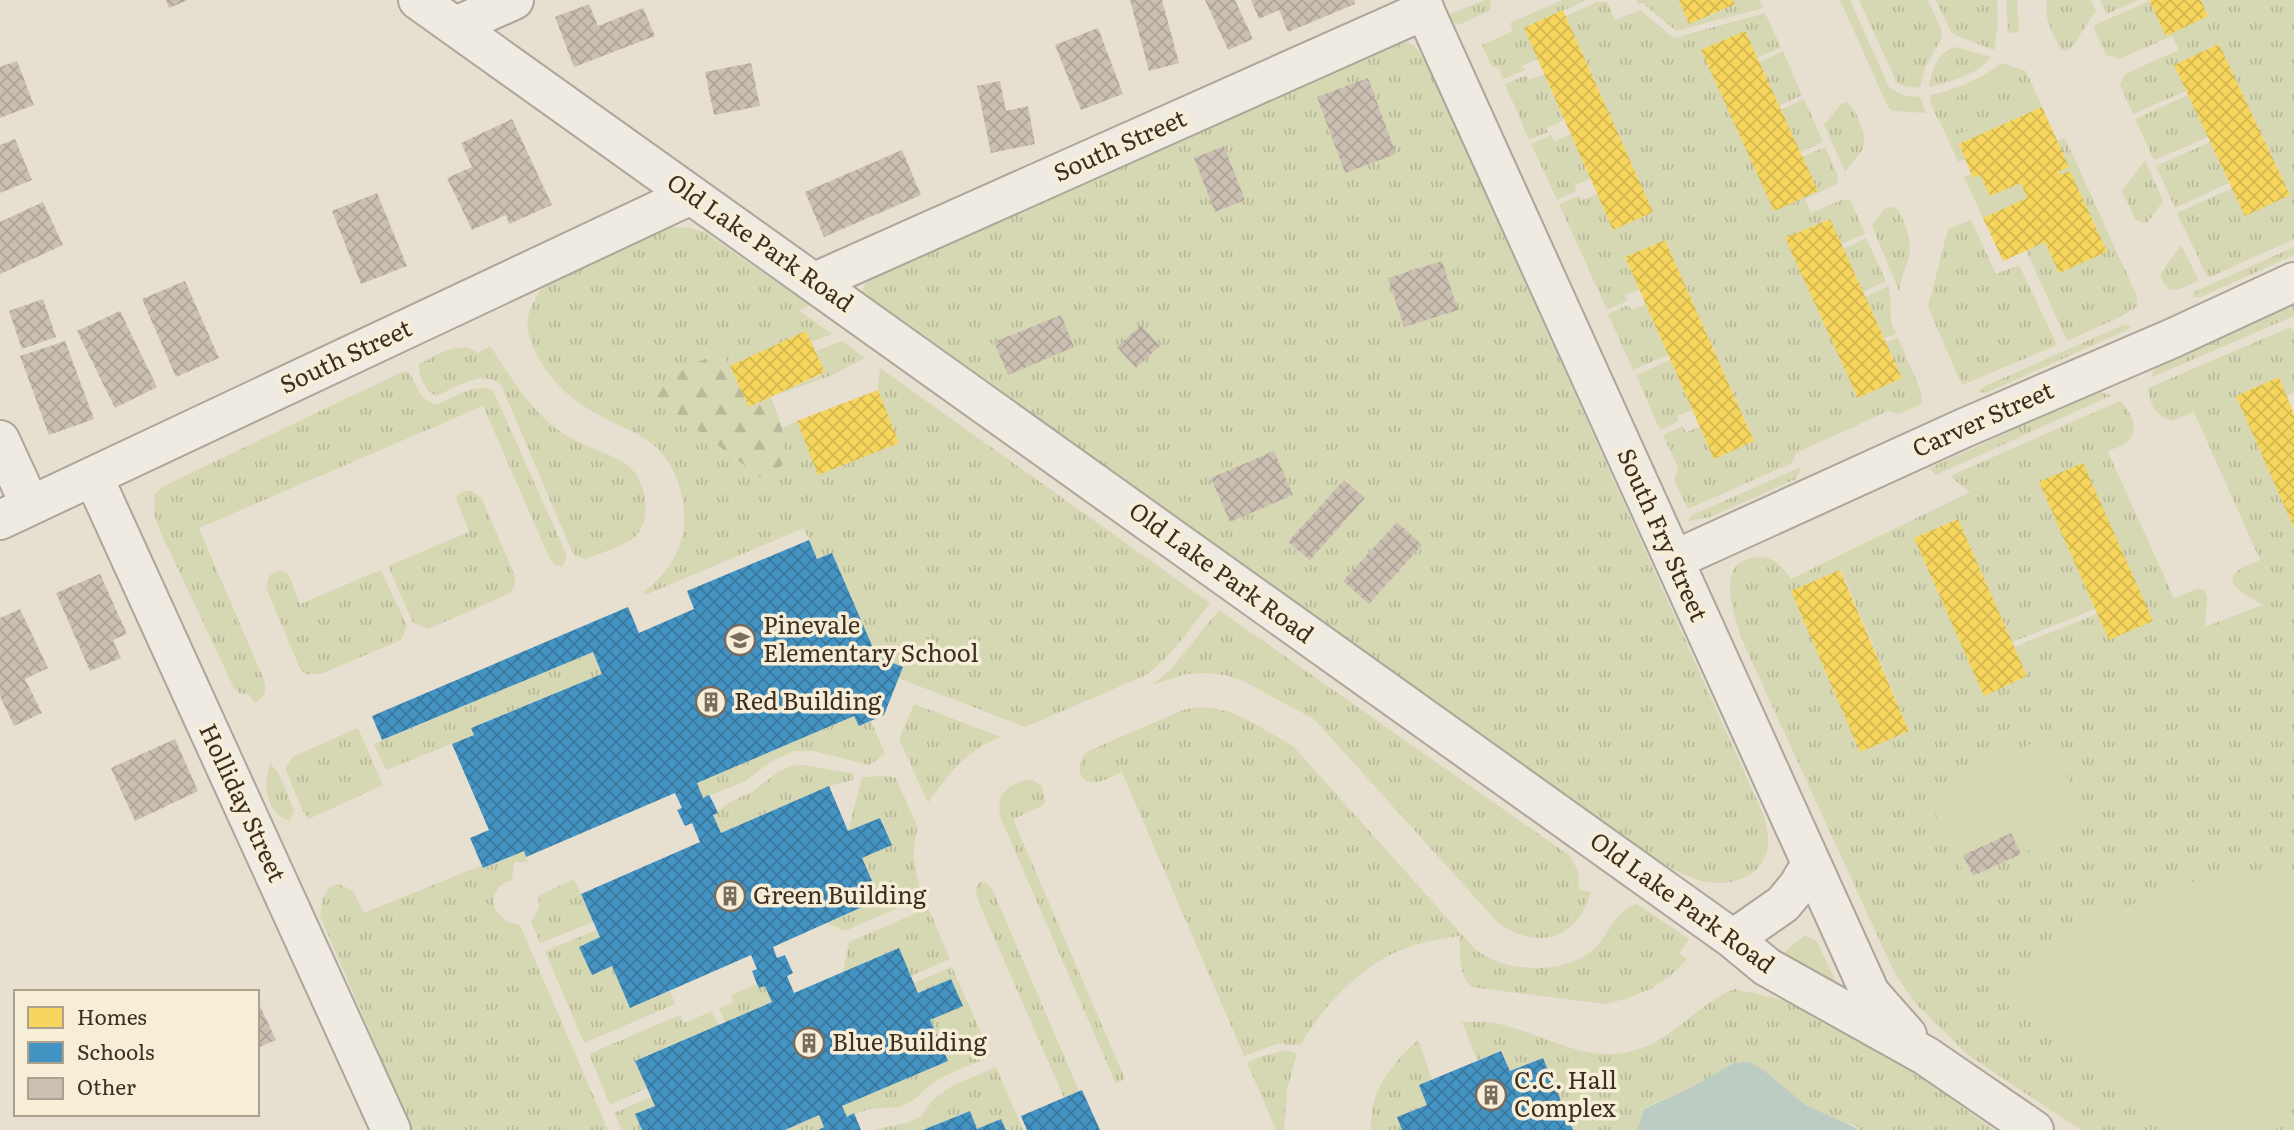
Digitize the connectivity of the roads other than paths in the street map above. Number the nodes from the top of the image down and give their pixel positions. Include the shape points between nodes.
1 (418, 0) edge
2 (514, 0) edge
3 (1423, 5) edge
4 (456, 26) junction
5 (691, 195) junction
6 (814, 282) junction
7 (2294, 282) edge
8 (0, 440) edge
9 (93, 476) junction
10 (15, 512) edge
11 (1674, 560) junction
12 (1811, 864) junction
13 (1733, 939) junction
14 (1926, 1055) junction
15 (391, 1130) edge
16 (2034, 1130) edge

1 - 4 street, Old Lake Park Road
2 - 4 street
3 - 6 street, South Street
3 - 11 street, South Fry Street
4 - 5 street, Old Lake Park Road
5 - 6 street, Old Lake Park Road
5 - 9 street, South Street
6 - 13 street, Old Lake Park Road
7 - 11 street, Carver Street
8 - 10 street
9 - 10 street, South Street
9 - 15 street, Holliday Street
11 - 12 street, South Fry Street
12 - 13 street via 1783,904
12 - 14 street, South Fry Street via 1870,993
13 - 14 street, Old Lake Park Road via 1767,967
14 - 16 street, Old Lake Park Road

